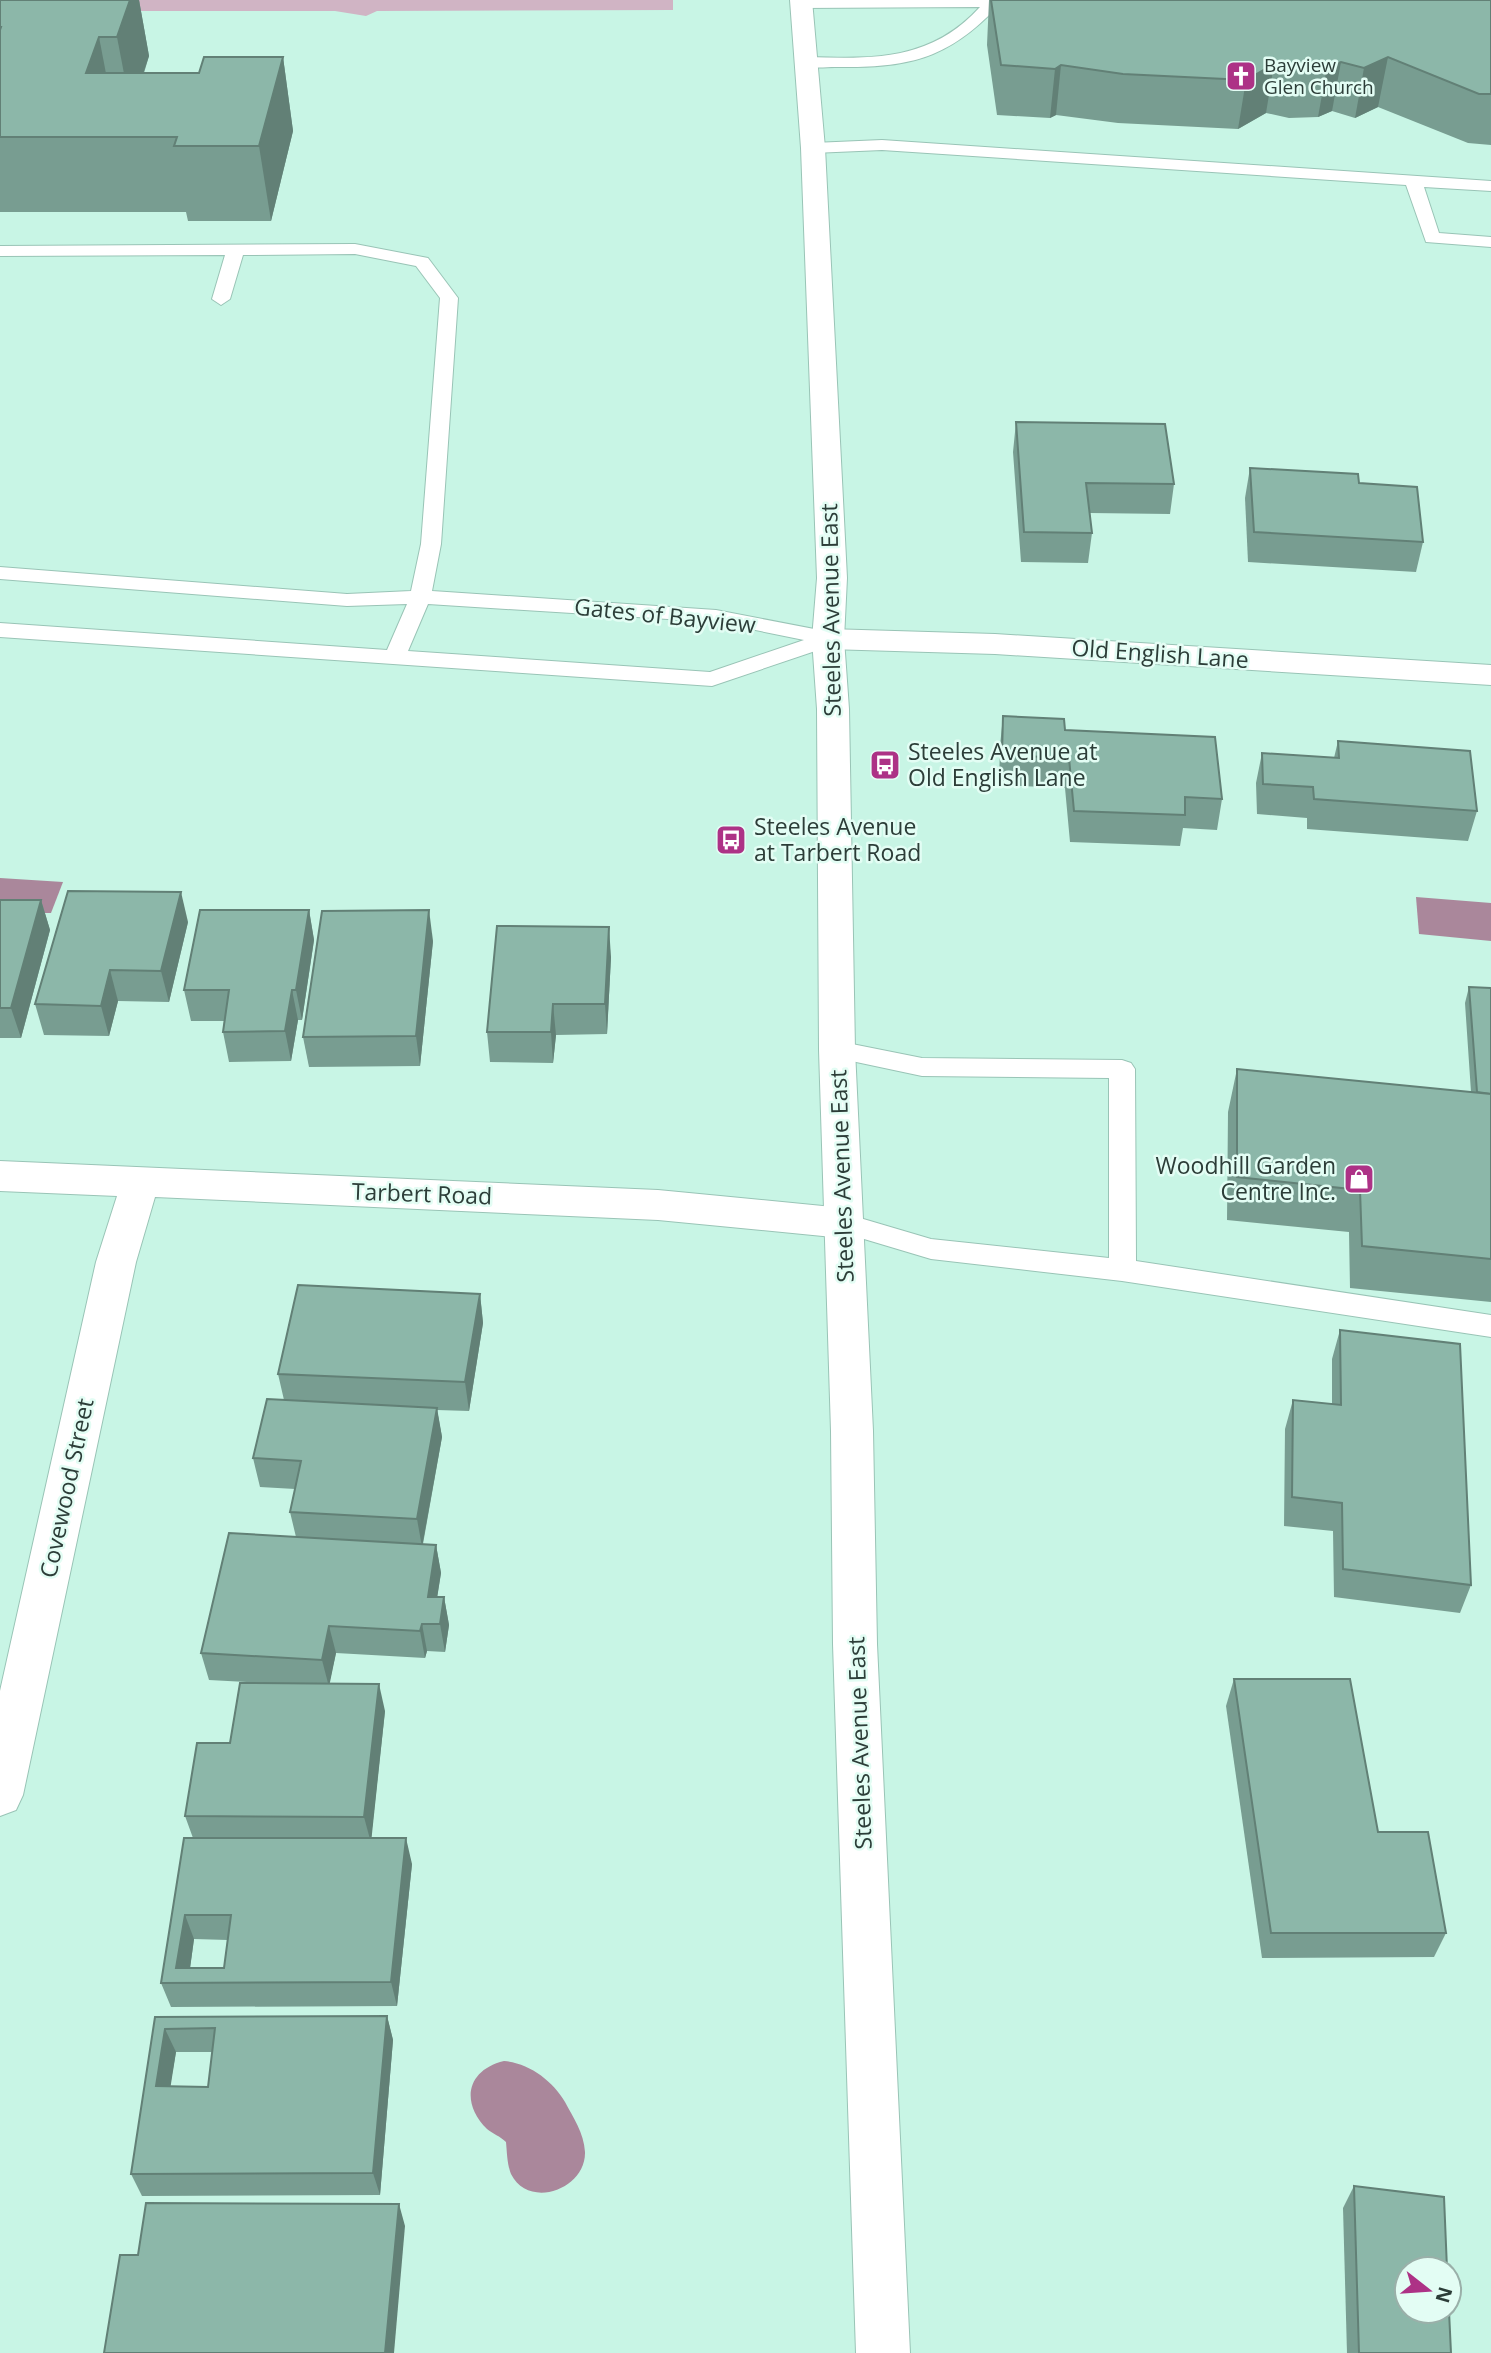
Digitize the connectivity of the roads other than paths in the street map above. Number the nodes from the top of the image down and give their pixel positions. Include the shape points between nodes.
1 (801, 2) edge
2 (993, 2) junction
3 (1045, 2) edge
4 (807, 62) junction
5 (813, 148) junction
6 (1413, 181) junction
7 (1491, 186) edge
8 (1491, 242) edge
9 (234, 250) junction
10 (0, 251) edge
11 (220, 299) dead end
12 (0, 573) edge
13 (420, 597) junction
14 (0, 630) edge
15 (828, 639) junction
16 (395, 656) junction
17 (1491, 675) edge
18 (837, 1050) junction
19 (0, 1176) edge
20 (140, 1183) junction
21 (844, 1223) junction
22 (1122, 1270) junction
23 (1491, 1326) edge
24 (0, 1795) edge
25 (883, 2353) edge

1 - 2 lane
1 - 4 main road, Steeles Avenue East
2 - 3 lane
2 - 4 lane via 965,31 935,48 890,62
4 - 5 main road, Steeles Avenue East
5 - 6 lane via 883,145
5 - 15 main road, Steeles Avenue East via 832,578
6 - 7 lane
6 - 8 lane via 1432,238
9 - 10 lane
9 - 11 lane
9 - 13 lane via 355,248 422,262 449,298 431,544
12 - 13 lane, Gates of Bayview via 347,600
13 - 15 lane, Gates of Bayview via 716,616
13 - 16 lane
14 - 16 lane, Gates of Bayview
15 - 16 lane, Gates of Bayview via 712,679
15 - 17 main road, Old English Lane via 995,644
15 - 18 main road, Steeles Avenue East
18 - 21 main road, Steeles Avenue East
18 - 22 lane via 922,1067 1122,1069
19 - 20 main road, Tarbert Road
20 - 21 main road, Tarbert Road via 658,1205
20 - 24 main road, Covewood Street via 116,1262
21 - 22 lane via 931,1249
21 - 25 main road, Steeles Avenue East via 855,1644
22 - 23 lane

